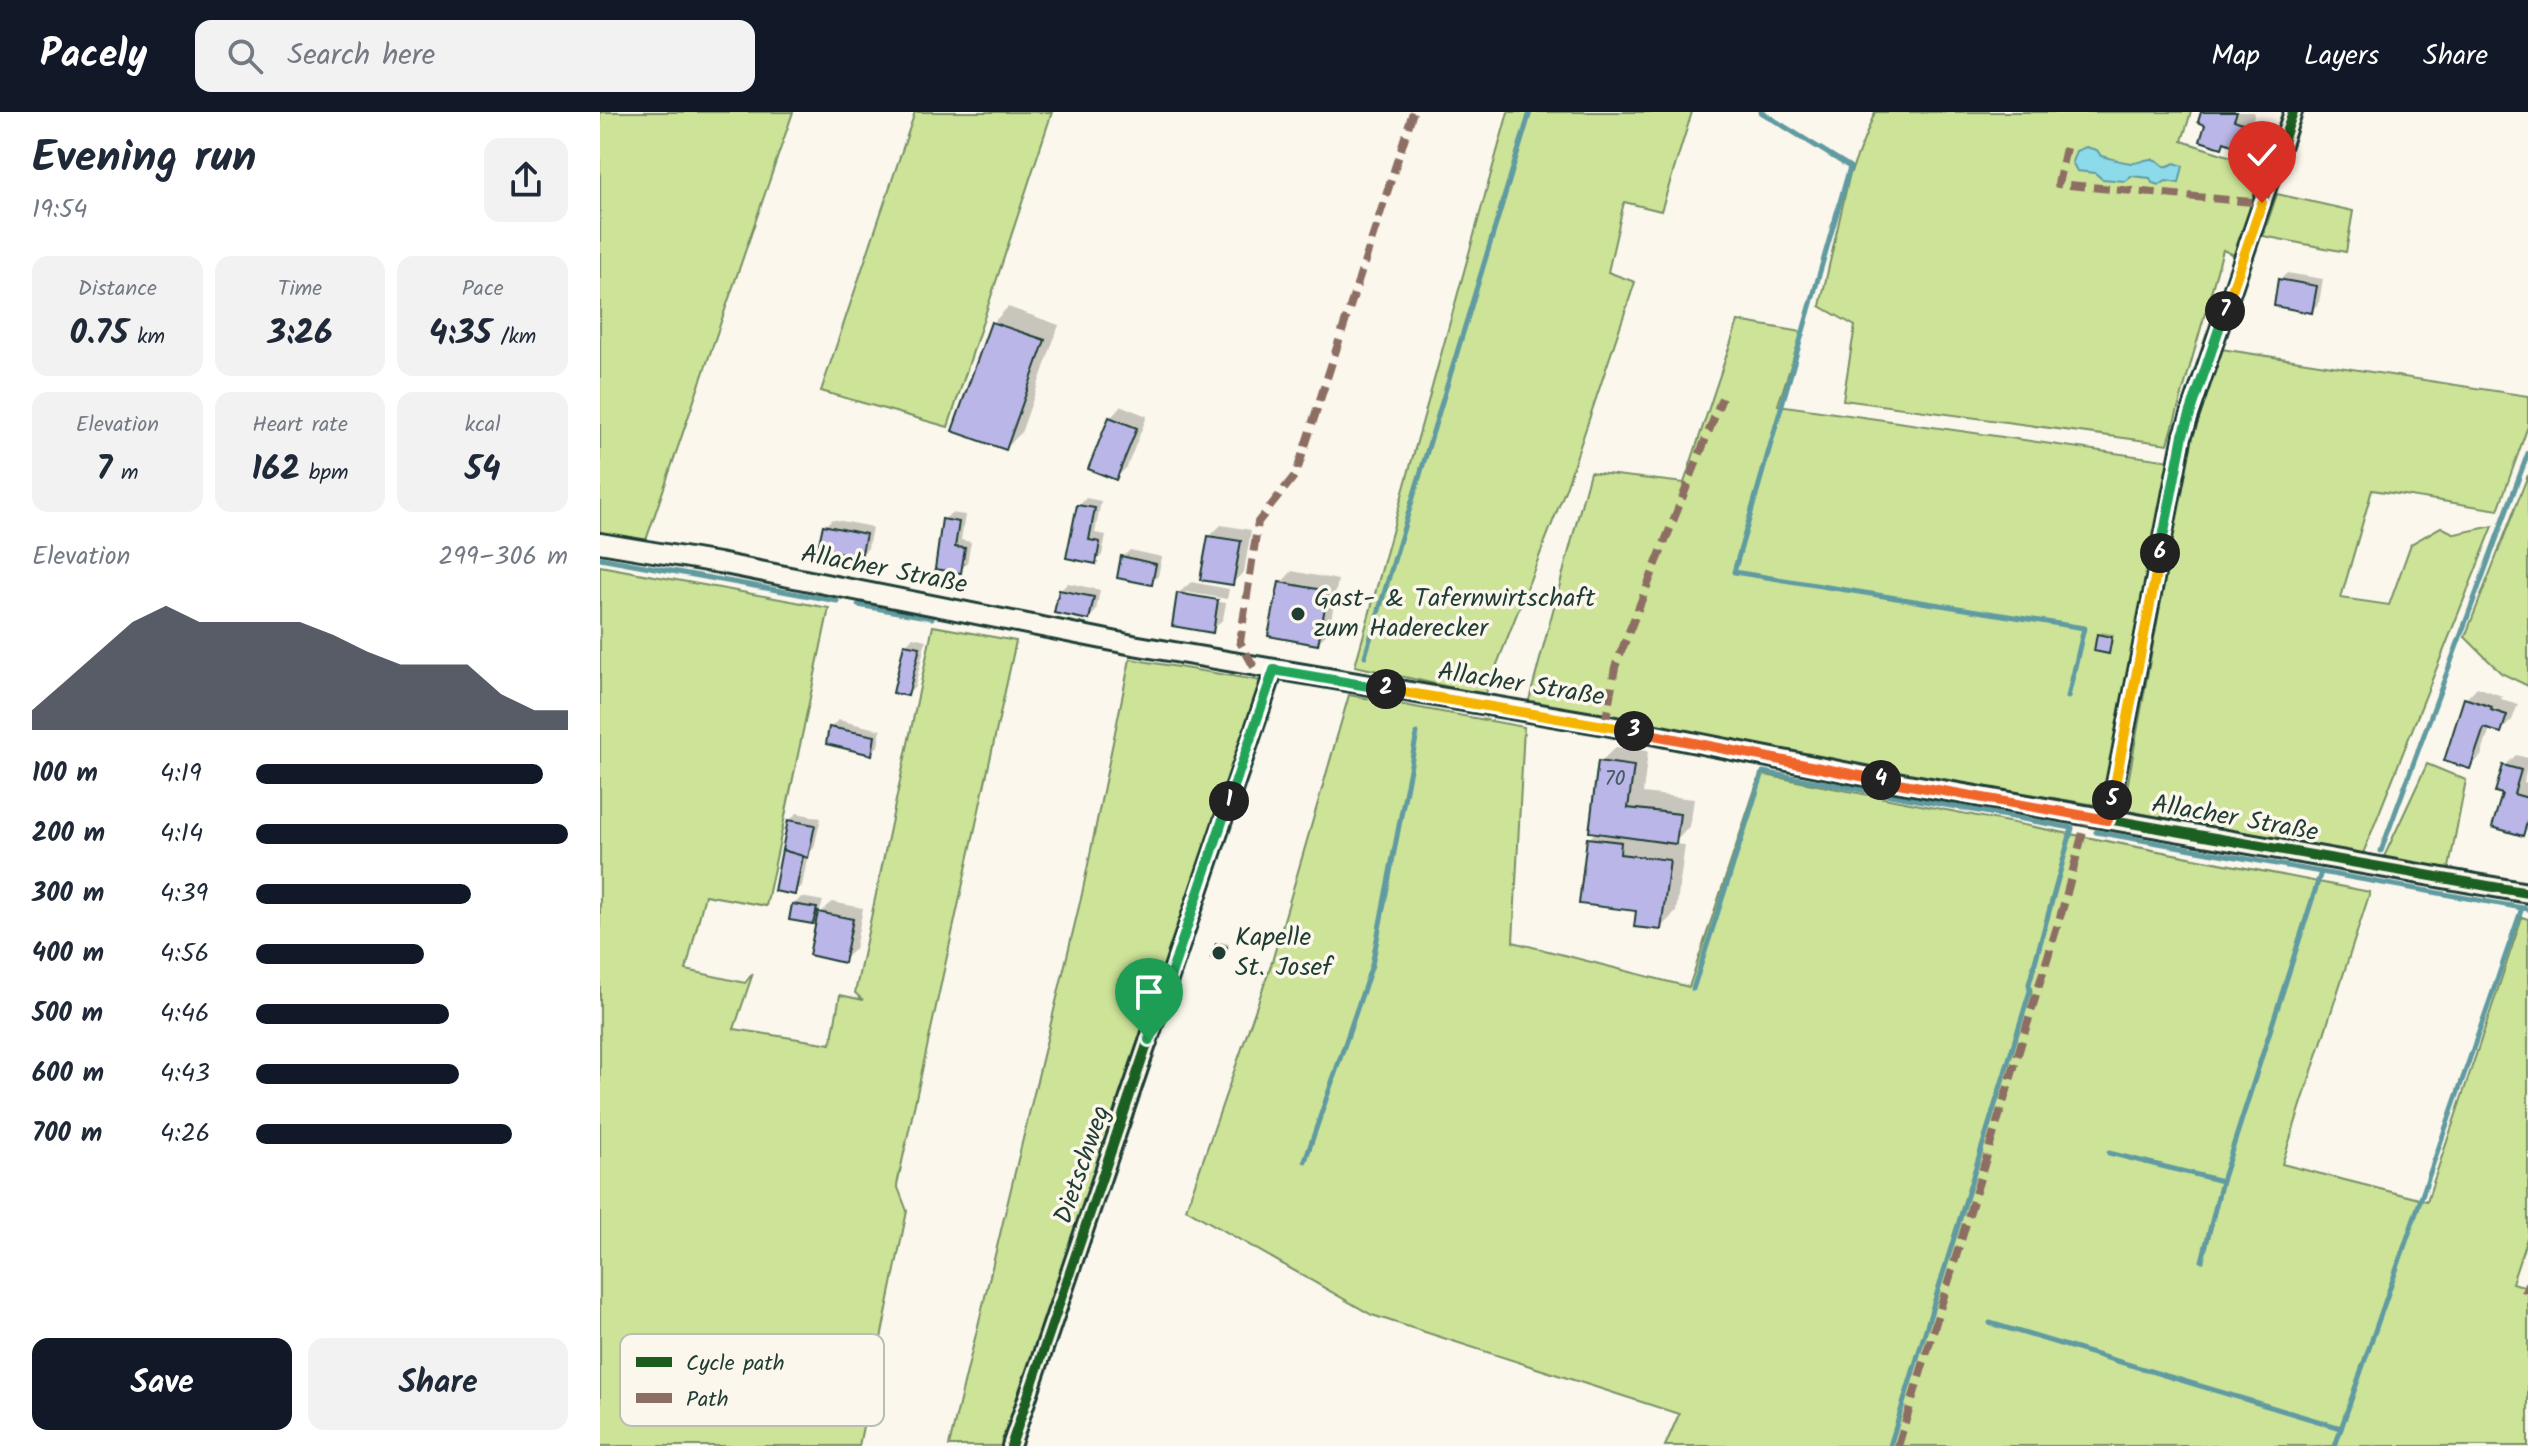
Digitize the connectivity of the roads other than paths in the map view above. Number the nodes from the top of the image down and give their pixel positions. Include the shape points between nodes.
1 (2293, 112) edge
2 (600, 543) edge
3 (1274, 670) junction
4 (2108, 820) junction
5 (2528, 893) edge
6 (1011, 1446) edge

1 - 4 street via 2183,435
2 - 3 street, Allacher Straße
3 - 4 street, Allacher Straße via 1605,725
3 - 6 street, Dietschweg
4 - 5 street, Allacher Straße

